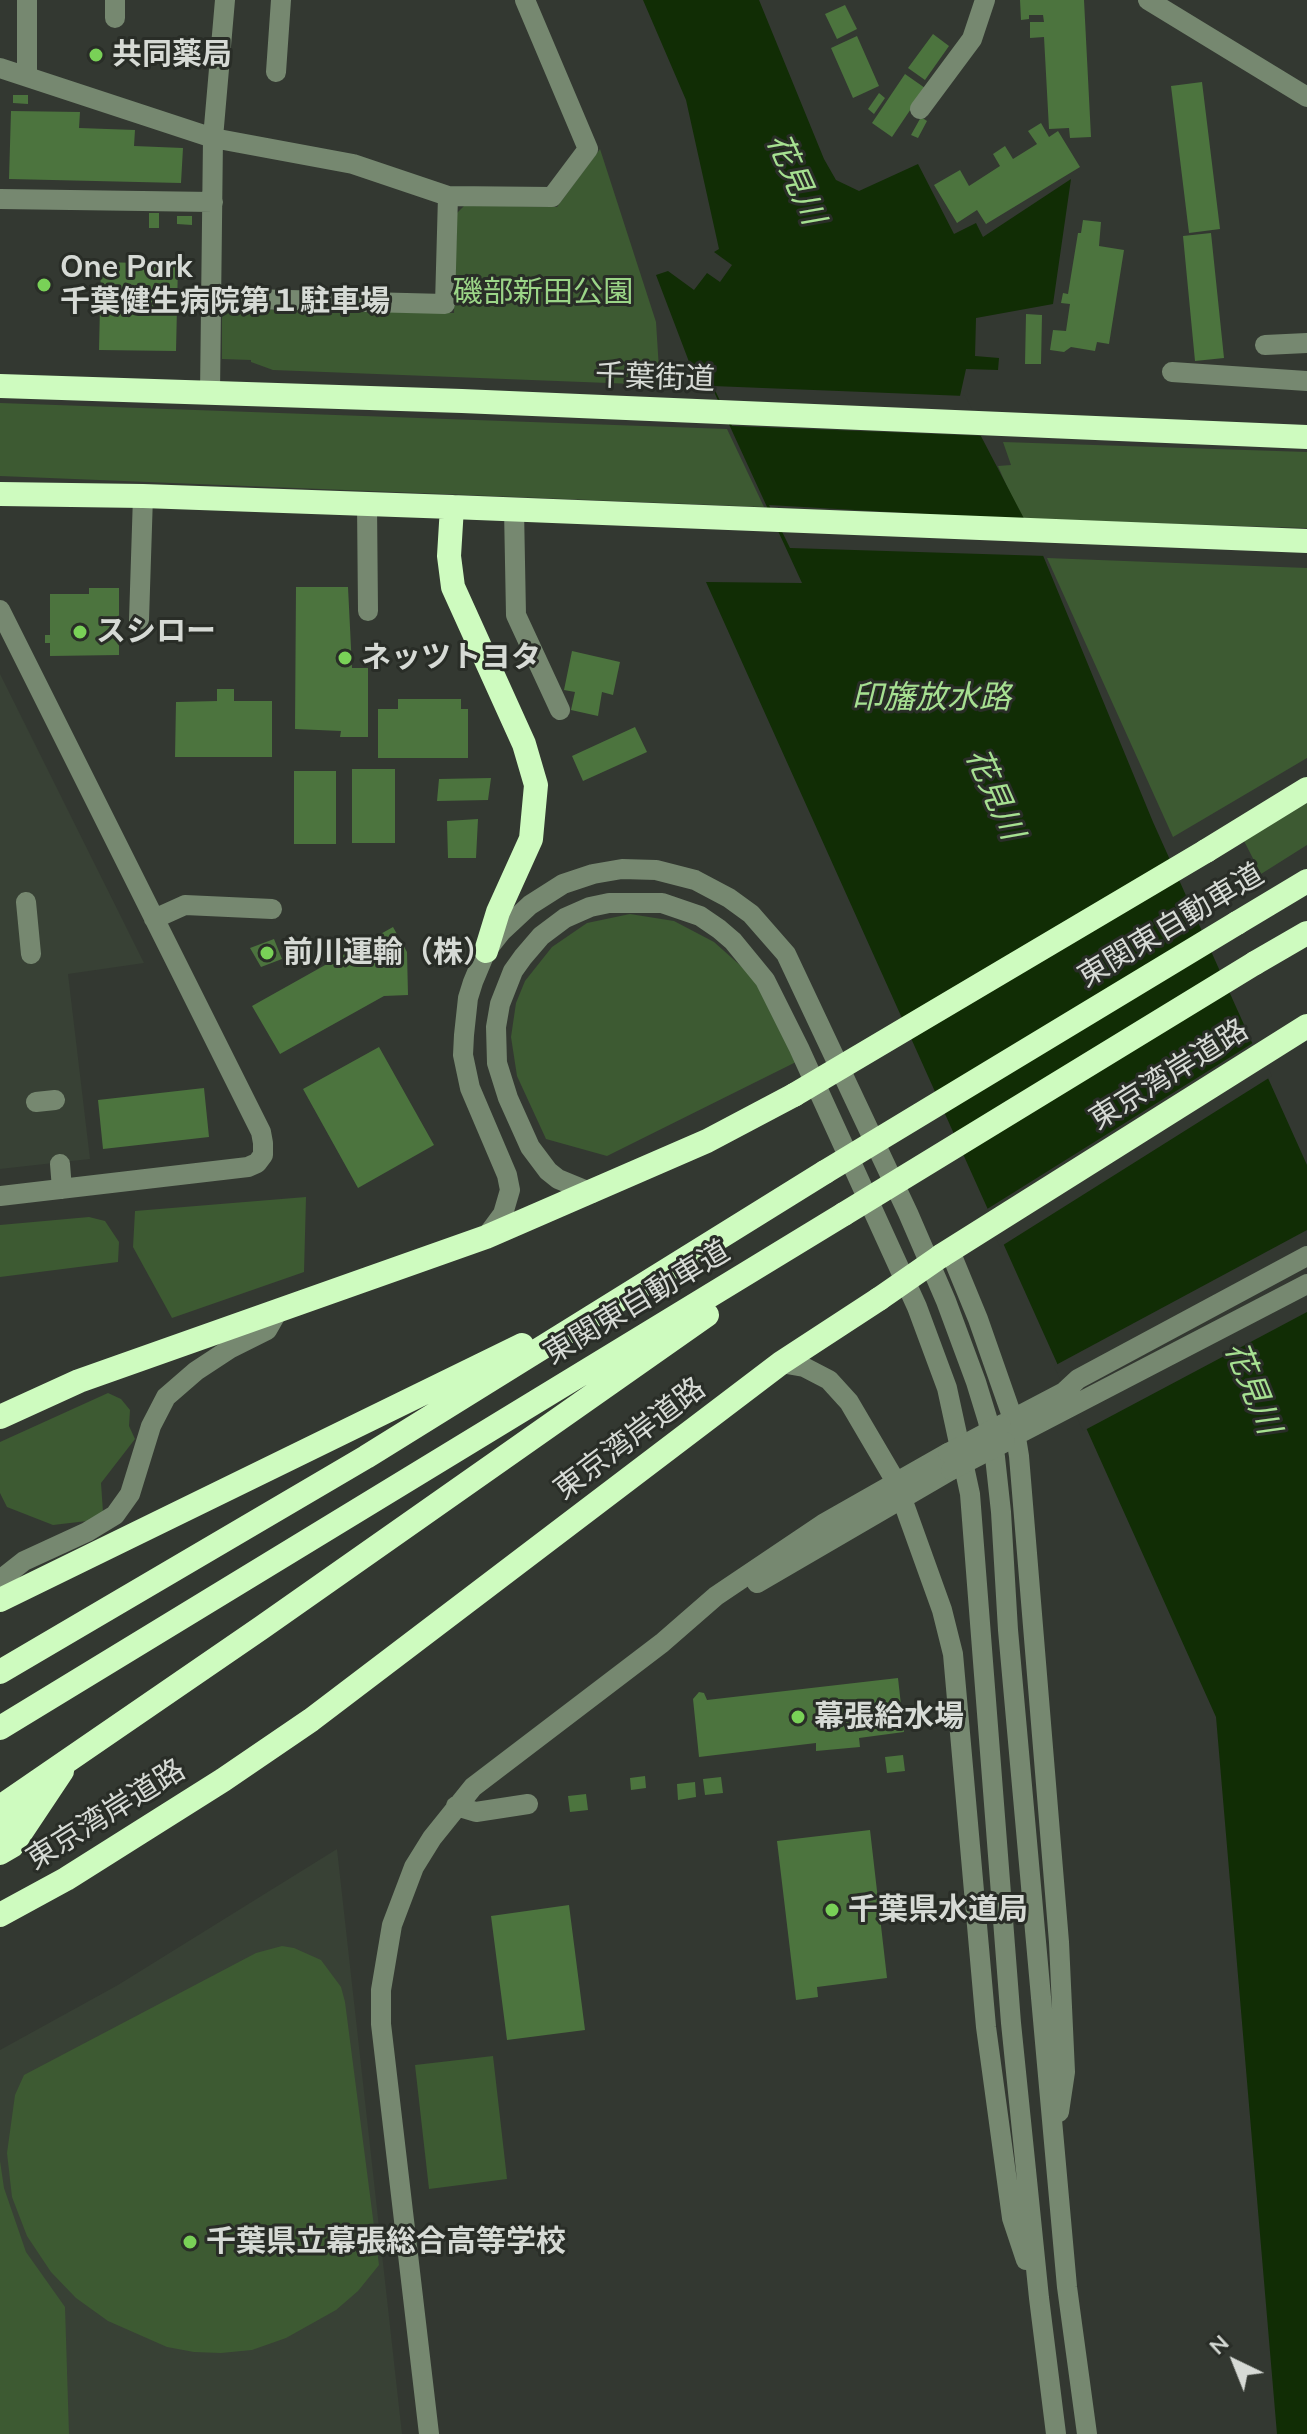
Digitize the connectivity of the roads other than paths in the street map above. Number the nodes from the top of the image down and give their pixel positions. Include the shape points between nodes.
1 (27, 0) edge
2 (225, 0) edge
3 (281, 0) edge
4 (525, 0) edge
5 (985, 0) edge
6 (1153, 1) edge
7 (0, 68) edge
8 (276, 72) dead end
9 (27, 77) junction
10 (1305, 94) edge
11 (920, 109) dead end
12 (213, 138) junction
13 (448, 196) junction
14 (0, 199) edge
15 (213, 202) junction
16 (211, 298) junction
17 (1307, 343) edge
18 (1265, 345) dead end
19 (1172, 372) dead end
20 (1307, 381) edge
21 (0, 386) edge
22 (210, 393) junction
23 (1307, 437) edge
24 (0, 494) edge
25 (143, 496) junction
26 (367, 504) junction
27 (452, 507) junction
28 (514, 509) junction
29 (1307, 541) edge
30 (0, 610) edge
31 (368, 611) dead end
32 (139, 620) dead end
33 (560, 710) dead end
34 (1307, 789) edge
35 (1307, 881) edge
36 (22, 899) dead end
37 (272, 909) dead end
38 (154, 919) junction
39 (1307, 933) edge
40 (486, 951) junction
41 (31, 954) dead end
42 (1307, 1026) edge
43 (60, 1164) dead end
44 (62, 1189) junction
45 (592, 1193) junction
46 (0, 1196) edge
47 (486, 1237) junction
48 (950, 1251) junction
49 (783, 1252) junction
50 (1307, 1256) edge
51 (1307, 1284) edge
52 (279, 1309) junction
53 (577, 1327) junction
54 (781, 1363) junction
55 (1068, 1399) junction
56 (0, 1417) edge
57 (1009, 1430) junction
58 (899, 1489) junction
59 (0, 1580) edge
60 (0, 1600) edge
61 (0, 1672) edge
62 (0, 1728) edge
63 (67, 1763) junction
64 (0, 1788) edge
65 (528, 1804) dead end
66 (456, 1806) junction
67 (0, 1807) edge
68 (0, 1828) edge
69 (0, 1853) edge
70 (0, 1915) edge
71 (1054, 2141) junction
72 (1039, 2298) junction
73 (429, 2434) edge
74 (1056, 2434) edge
75 (1087, 2434) edge

1 - 9 street
2 - 12 street
3 - 8 street
4 - 13 street via 588,149 552,197
5 - 11 street via 972,39
6 - 10 street
7 - 9 street
9 - 12 street
12 - 13 street via 353,164
12 - 15 street
13 - 16 street via 445,304
14 - 15 street
15 - 16 street
16 - 22 street
17 - 18 street
19 - 20 street
21 - 22 highway, 千葉街道
22 - 23 highway, 千葉街道
24 - 25 highway
25 - 26 highway
25 - 32 street
26 - 27 highway
26 - 31 street
27 - 28 highway
27 - 40 highway via 453,587 524,744 536,785 531,839
28 - 29 highway
28 - 33 street via 516,615
30 - 38 street
34 - 45 highway, bridge via 794,1095
35 - 53 highway, 東関東自動車道, bridge
36 - 41 street
37 - 38 street via 185,905
38 - 44 street via 261,1132 263,1155 248,1167
39 - 49 highway, 東関東自動車道, bridge
40 - 47 street via 468,998 463,1055 470,1088 510,1190 503,1214
40 - 71 street via 530,905 563,884 608,871 656,870 695,880 751,914 786,954 804,990 946,1301 993,1445
42 - 48 highway, 東京湾岸道路
43 - 44 street
44 - 46 street
45 - 47 highway
45 - 72 street via 558,1179 530,1147 497,1063 500,1004 523,957 565,918 609,903 662,903 719,929 765,980 917,1307 947,1388 970,1494 1011,2023
47 - 52 highway
48 - 54 highway, 東京湾岸道路, bridge
48 - 57 street via 978,1319
49 - 62 highway, 東関東自動車道
49 - 63 highway via 748,1286
50 - 55 street via 1078,1379
51 - 55 street
52 - 56 highway via 79,1381
52 - 59 street via 267,1330 196,1371 166,1397 130,1494 115,1515 24,1561
53 - 60 highway via 543,1335
53 - 61 highway, 東関東自動車道
54 - 58 street via 829,1380 849,1402
54 - 70 highway, 東京湾岸道路 via 311,1720 66,1879
55 - 57 street
57 - 58 street, bridge
57 - 71 street via 1059,1942 1065,2072
58 - 66 street via 662,1643 473,1787
58 - 72 street via 953,1654 986,2027 1012,2218
63 - 64 highway
63 - 67 highway
63 - 68 highway
63 - 69 highway via 12,1846
65 - 66 street via 476,1812
66 - 73 street via 401,1897 381,1990
71 - 75 street
72 - 74 street

